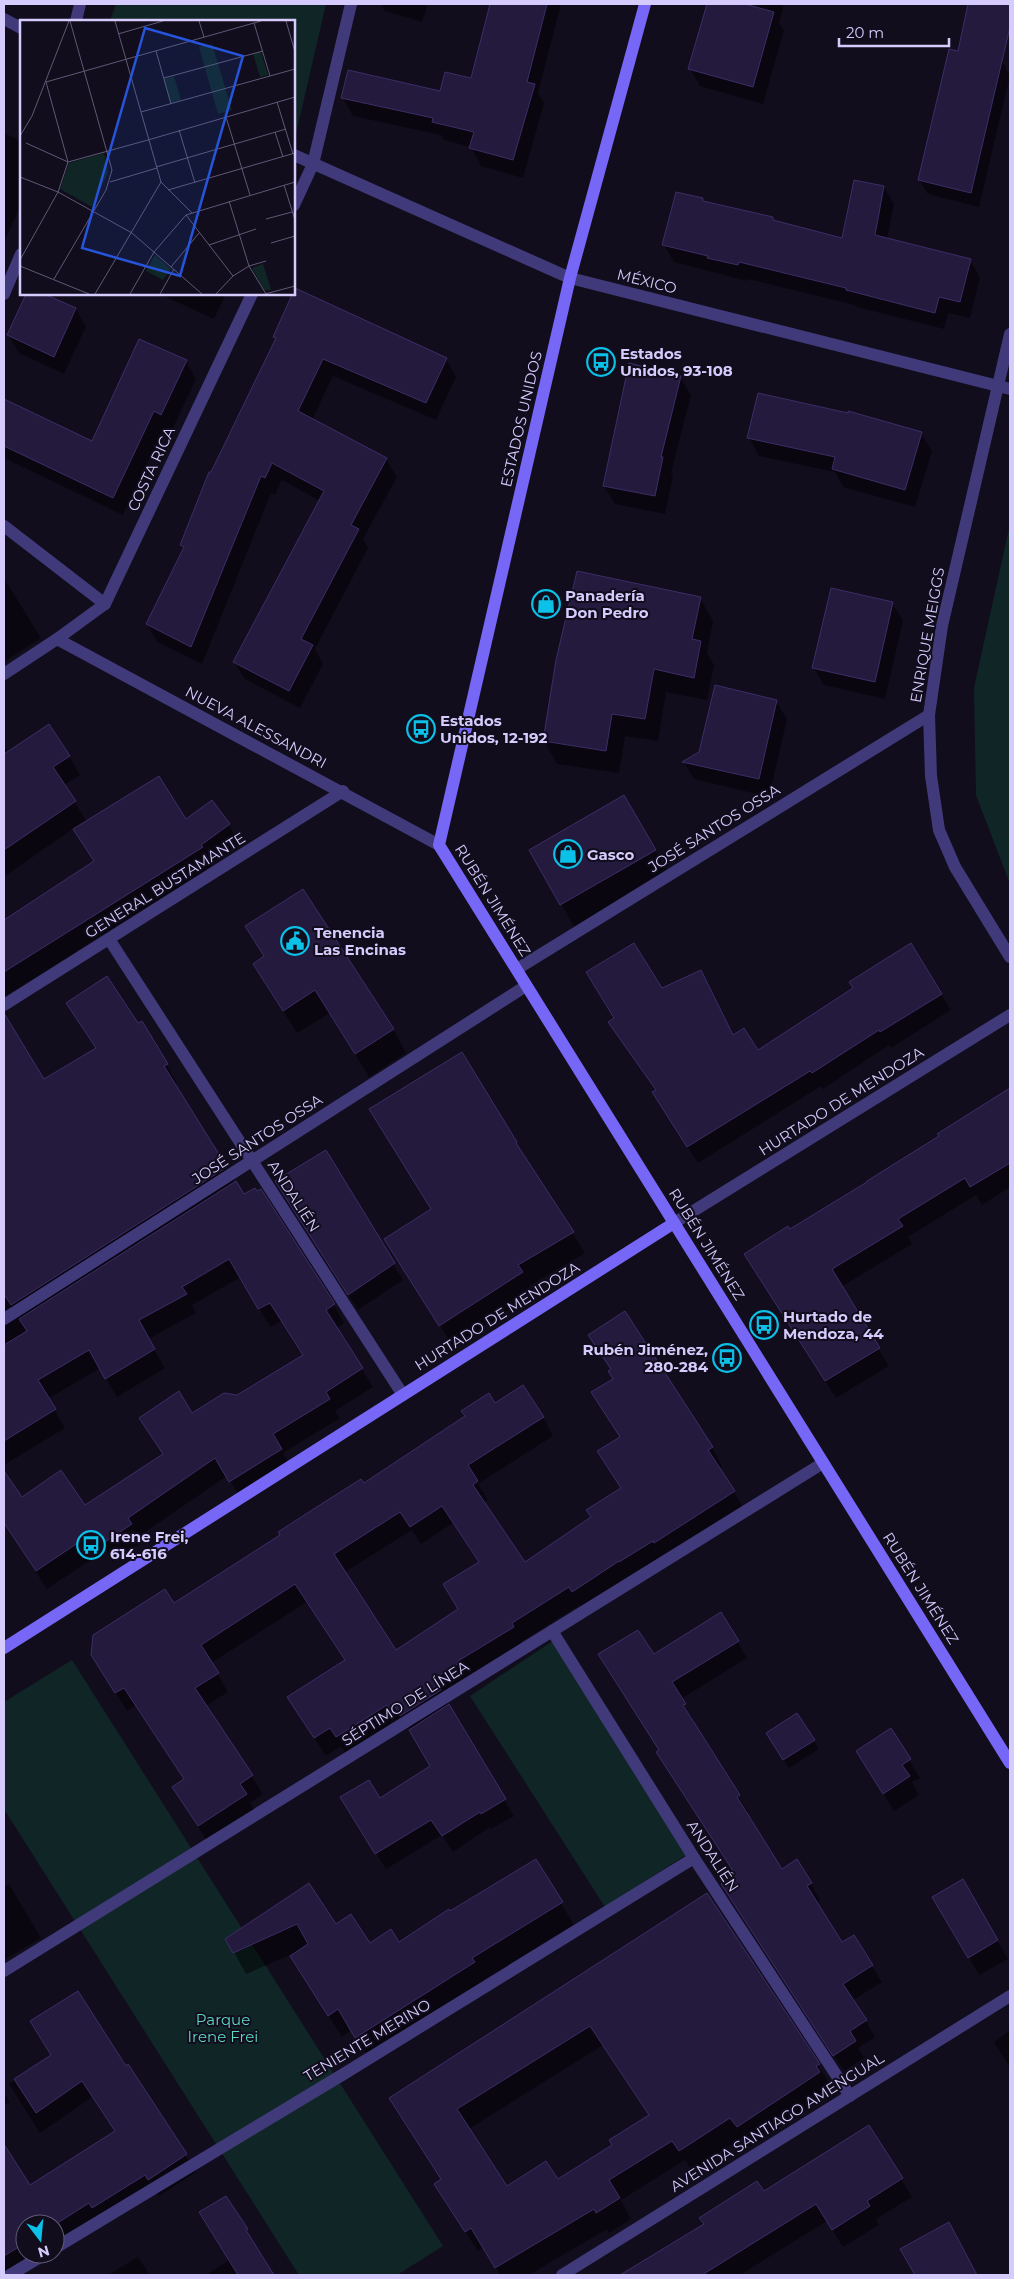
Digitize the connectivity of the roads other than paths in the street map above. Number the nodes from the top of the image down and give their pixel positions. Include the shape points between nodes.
1 (80, 4) edge
2 (351, 4) edge
3 (644, 4) edge
4 (4, 20) edge
5 (76, 20) edge
6 (20, 28) edge
7 (295, 155) edge
8 (313, 164) junction
9 (295, 203) edge
10 (20, 256) edge
11 (570, 278) junction
12 (4, 294) edge
13 (252, 295) edge
14 (1010, 334) edge
15 (996, 386) junction
16 (1010, 389) edge
17 (4, 526) edge
18 (105, 604) junction
19 (57, 639) junction
20 (4, 674) edge
21 (929, 715) junction
22 (343, 792) junction
23 (439, 845) junction
24 (108, 939) junction
25 (1010, 957) edge
26 (517, 970) junction
27 (526, 986) junction
28 (4, 1005) edge
29 (1010, 1014) edge
30 (252, 1162) junction
31 (674, 1223) junction
32 (4, 1318) edge
33 (403, 1395) junction
34 (824, 1462) junction
35 (552, 1631) junction
36 (4, 1648) edge
37 (1010, 1763) edge
38 (694, 1858) junction
39 (4, 1971) edge
40 (1010, 1996) edge
41 (850, 2096) junction
42 (65, 2242) edge
43 (28, 2264) edge
44 (10, 2275) edge
45 (562, 2275) edge

1 - 5 street
2 - 8 street
3 - 11 main road, ESTADOS UNIDOS
4 - 6 street
7 - 8 street, MÉXICO
8 - 9 street
8 - 11 street, MÉXICO
10 - 12 street
11 - 15 street, MÉXICO
11 - 23 main road, ESTADOS UNIDOS
13 - 18 street, COSTA RICA
14 - 15 street, ENRIQUE MEIGGS
15 - 16 street, MÉXICO
15 - 21 street, ENRIQUE MEIGGS via 942,626
17 - 18 street
18 - 19 street, COSTA RICA
19 - 20 street, COSTA RICA
19 - 22 street, NUEVA ALESSANDRI
21 - 25 street, ENRIQUE MEIGGS via 938,830 955,867
21 - 26 street, JOSÉ SANTOS OSSA
22 - 23 street, NUEVA ALESSANDRI
22 - 24 street, GENERAL BUSTAMANTE
23 - 26 main road, RUBÉN JIMÉNEZ
24 - 28 street, GENERAL BUSTAMANTE
24 - 30 street, ANDALIÉN
26 - 27 main road, RUBÉN JIMÉNEZ
27 - 30 street, JOSÉ SANTOS OSSA
27 - 31 main road, RUBÉN JIMÉNEZ
29 - 31 street, HURTADO DE MENDOZA
30 - 32 street, JOSÉ SANTOS OSSA
30 - 33 street, ANDALIÉN
31 - 33 main road, HURTADO DE MENDOZA
31 - 34 main road, RUBÉN JIMÉNEZ
33 - 36 main road, HURTADO DE MENDOZA
34 - 35 street, SÉPTIMO DE LÍNEA
34 - 37 main road, RUBÉN JIMÉNEZ
35 - 38 street, ANDALIÉN
35 - 39 street, SÉPTIMO DE LÍNEA
38 - 41 street, ANDALIÉN
38 - 42 street, TENIENTE MERINO
40 - 41 street, AVENIDA SANTIAGO AMENGUAL
41 - 45 street, AVENIDA SANTIAGO AMENGUAL
43 - 44 street

